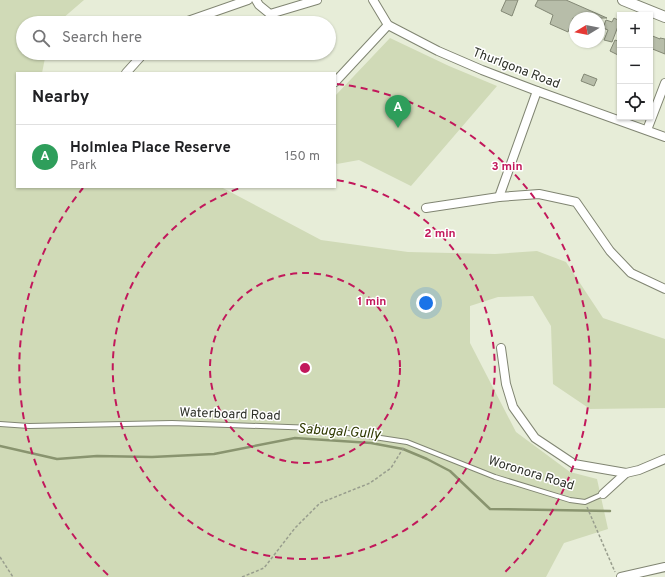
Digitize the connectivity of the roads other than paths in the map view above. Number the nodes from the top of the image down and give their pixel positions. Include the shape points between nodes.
1 (248, 0) edge
2 (256, 0) edge
3 (317, 0) edge
4 (373, 0) edge
5 (623, 0) edge
6 (202, 16) edge
7 (665, 16) edge
8 (388, 25) junction
9 (138, 60) edge
10 (127, 72) edge
11 (336, 81) edge
12 (665, 83) edge
13 (537, 91) junction
14 (646, 130) junction
15 (665, 137) edge
16 (499, 197) junction
17 (426, 208) dead end
18 (664, 287) edge
19 (500, 348) dead end
20 (0, 424) edge
21 (407, 442) joint
22 (665, 459) edge
23 (626, 473) junction
24 (603, 494) joint
25 (665, 567) edge
26 (621, 577) edge

1 - 6 street
2 - 3 street via 270,14
4 - 8 street
5 - 7 street
8 - 11 street
8 - 13 street, Thurlgona Road via 482,70
9 - 10 street
12 - 14 street
13 - 14 street, Thurlgona Road
13 - 16 street
14 - 15 street, Thurlgona Road
16 - 17 street
16 - 18 street via 539,194 576,202 610,251 631,273
19 - 23 street via 513,407 534,438 574,464
20 - 21 lane, Waterboard Road via 29,426 172,423 315,428
21 - 24 lane, Woronora Road via 495,477 570,500 585,502
22 - 23 street, Woronora Road
23 - 24 street, Woronora Road
25 - 26 street

